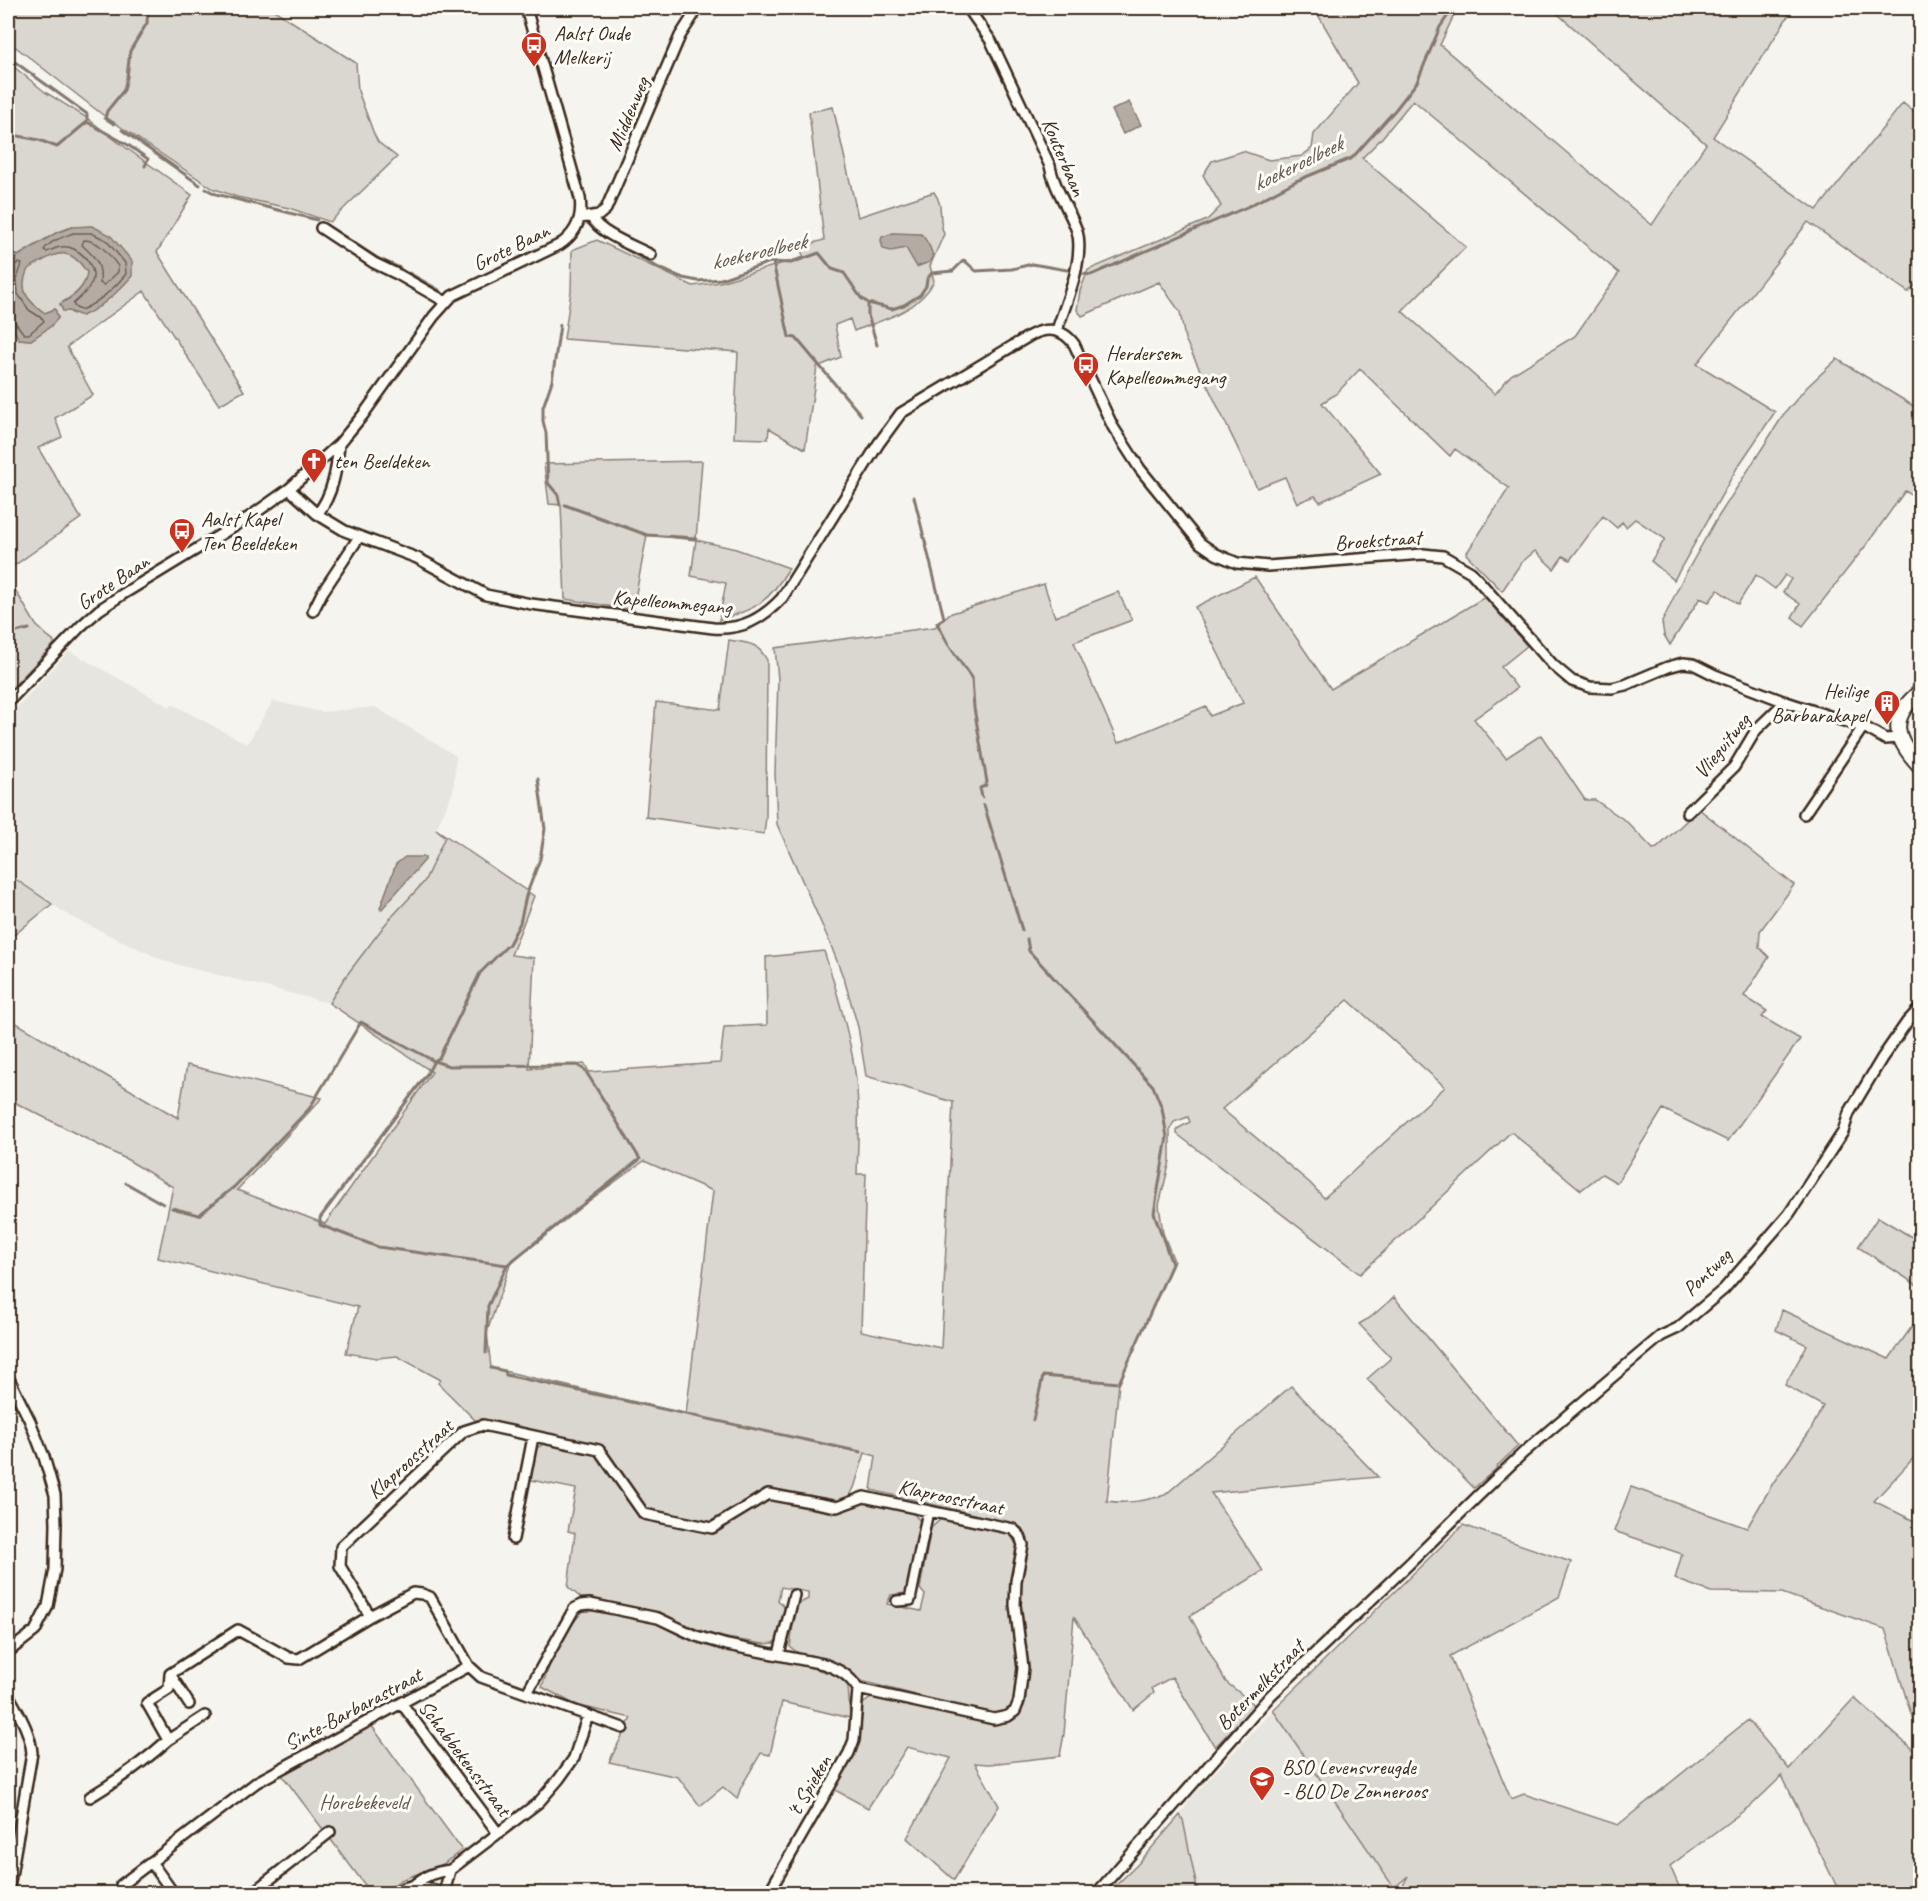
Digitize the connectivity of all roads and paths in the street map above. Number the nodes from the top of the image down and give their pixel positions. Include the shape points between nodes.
1 (526, 8) edge
2 (698, 8) edge
3 (968, 8) edge
4 (591, 217) junction
5 (580, 218) junction
6 (321, 228) dead end
7 (651, 255) dead end
8 (446, 302) junction
9 (1057, 330) junction
10 (339, 444) junction
11 (289, 489) junction
12 (317, 514) junction
13 (359, 537) junction
14 (314, 611) dead end
15 (1920, 692) edge
16 (8, 702) edge
17 (1785, 702) junction
18 (1863, 727) junction
19 (1900, 738) junction
20 (1920, 766) edge
21 (1687, 813) dead end
22 (1804, 814) dead end
23 (1920, 1008) edge
24 (8, 1377) edge
25 (533, 1437) junction
26 (928, 1511) junction
27 (1461, 1512) joint
28 (513, 1539) dead end
29 (794, 1595) dead end
30 (897, 1601) dead end
31 (370, 1616) junction
32 (8, 1652) edge
33 (779, 1654) junction
34 (469, 1666) junction
35 (170, 1674) junction
36 (858, 1689) junction
37 (527, 1693) junction
38 (8, 1694) edge
39 (189, 1704) dead end
40 (402, 1704) junction
41 (588, 1715) junction
42 (205, 1716) dead end
43 (624, 1728) dead end
44 (168, 1740) junction
45 (90, 1797) dead end
46 (330, 1832) dead end
47 (498, 1833) junction
48 (151, 1862) junction
49 (450, 1870) junction
50 (416, 1884) junction
51 (121, 1885) dead end
52 (8, 1893) edge
53 (174, 1893) edge
54 (251, 1893) edge
55 (393, 1893) edge
56 (444, 1893) edge
57 (768, 1893) edge
58 (1096, 1893) edge

1 - 5 street via 580,198
2 - 4 street, Middenweg via 680,36 606,209
3 - 9 street, Kouterbaan via 991,41 1077,231 1079,256
4 - 5 street
4 - 7 street via 615,237
5 - 8 street, Grote Baan via 573,233 559,245 460,291
6 - 8 street via 374,263
8 - 10 street, Grote Baan
9 - 13 street, Kapelleommegang via 1030,335 901,412 782,598 760,618 738,627 713,628 500,599 417,558
9 - 17 street, Broekstraat via 1074,344 1113,426 1140,469 1200,543 1216,554 1237,562 1268,566 1424,554 1443,556 1471,572 1553,665 1572,681 1612,688 1668,667 1694,664
10 - 11 street, Grote Baan
10 - 12 street, Grote Baan via 325,505
11 - 12 street, Kapelleommegang
11 - 16 street, Grote Baan via 99,610
12 - 13 street, Kapelleommegang
13 - 14 street
15 - 19 street via 1907,703 1898,724
17 - 18 street, Broekstraat
17 - 21 street, Vlieguitweg via 1756,730 1734,767
18 - 19 street, Broekstraat via 1885,740
18 - 22 street
19 - 20 street
23 - 27 street, Pontweg via 1882,1058 1849,1113 1843,1131 1789,1214 1758,1252 1724,1289 1678,1328 1661,1336
24 - 32 street via 30,1421 56,1495 55,1569 48,1606 35,1631
25 - 26 street, Klaproosstraat via 599,1450 644,1514 712,1528 768,1494 837,1507 864,1497
25 - 28 street
25 - 31 street, Klaproosstraat via 483,1425 464,1431 341,1547 340,1566
26 - 30 street via 910,1600
26 - 36 street, Klaproosstraat via 1013,1529 1020,1536 1023,1545 1015,1605 1023,1668 1019,1701 1015,1711 994,1719
27 - 58 street, Botermelkstraat via 1271,1695
29 - 33 street
31 - 34 street via 413,1593 430,1597
31 - 35 street via 299,1659 289,1658 238,1630
33 - 36 street via 840,1670
33 - 37 street via 696,1636 658,1618 581,1605 574,1609
34 - 37 street via 481,1677
34 - 40 street, Sinte-Barbarastraat
35 - 39 street
35 - 44 street via 169,1689 147,1703
36 - 57 street, 't Spieken via 854,1740 849,1753
37 - 41 street
38 - 52 street via 27,1728 32,1753
40 - 47 street, Schabbekensstraat
40 - 48 street, Sinte-Barbarastraat via 257,1782
41 - 43 street
41 - 47 street via 574,1758 559,1779 539,1802
42 - 44 street
44 - 45 street via 120,1779
46 - 54 street
47 - 49 street
48 - 51 street, Sinte-Barbarastraat
48 - 53 street
49 - 50 street via 423,1877
49 - 56 street
50 - 55 street
50 - 56 street

